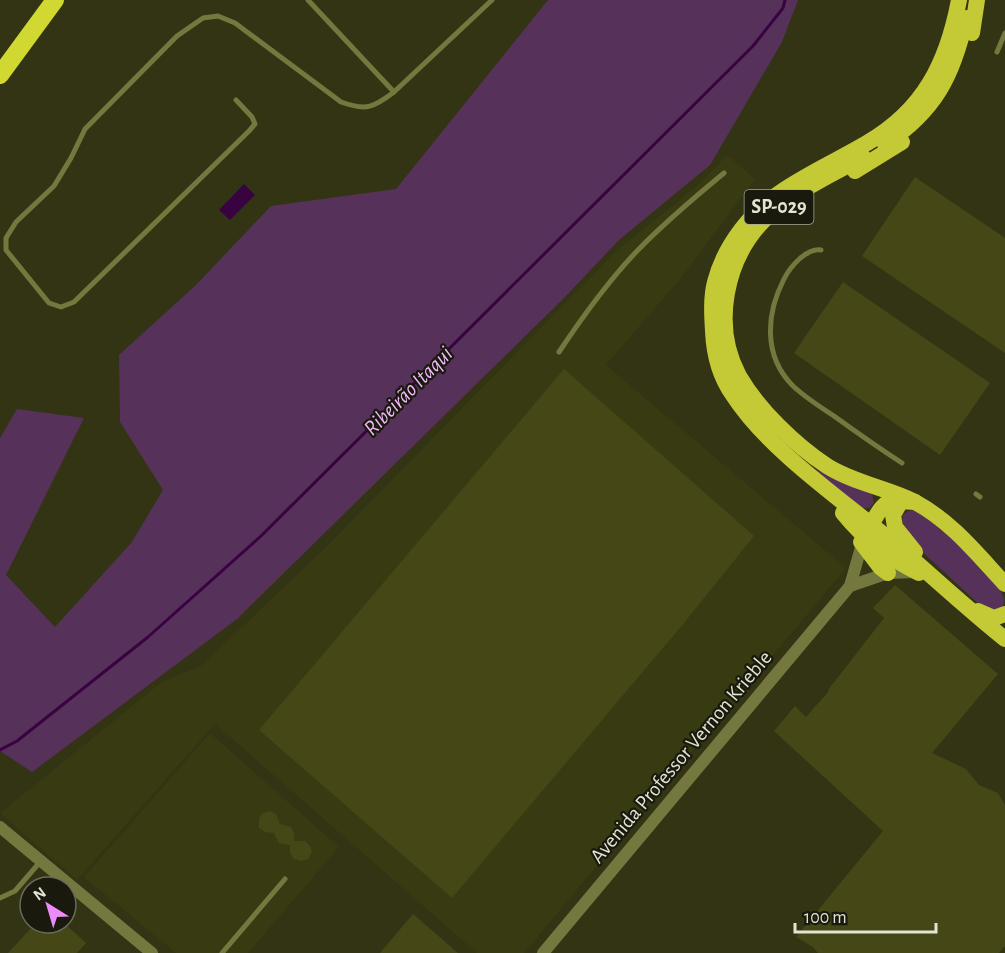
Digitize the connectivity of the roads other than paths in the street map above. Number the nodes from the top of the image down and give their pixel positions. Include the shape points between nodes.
1 (55, 0) edge
2 (308, 0) edge
3 (492, 0) edge
4 (959, 0) edge
5 (970, 0) edge
6 (977, 0) edge
7 (1005, 33) edge
8 (997, 52) dead end
9 (0, 75) edge
10 (394, 92) junction
11 (236, 100) dead end
12 (724, 172) dead end
13 (765, 220) junction
14 (821, 250) dead end
15 (559, 351) dead end
16 (902, 463) dead end
17 (825, 489) junction
18 (908, 502) junction
19 (866, 535) junction
20 (918, 572) junction
21 (888, 573) junction
22 (941, 583) junction
23 (1005, 584) edge
24 (850, 585) junction
25 (969, 607) junction
26 (1005, 614) edge
27 (1005, 639) edge
28 (0, 827) edge
29 (41, 861) junction
30 (285, 879) dead end
31 (0, 898) edge
32 (152, 953) edge
33 (222, 953) edge
34 (543, 953) edge

1 - 9 highway
2 - 10 lane
3 - 10 lane
4 - 17 highway, SP-029 via 945,55 912,107 883,132 815,170 759,210 738,234 715,283 714,345 732,395 775,443
5 - 13 highway, SP-029 via 952,65 936,97 916,121 876,150 780,206
6 - 13 highway, SP-029 via 969,45 958,76 928,123 885,154
7 - 8 lane
10 - 11 lane via 376,105 359,109 341,102 235,22 218,16 203,18 177,36 85,129 54,186 16,222 6,238 6,250 49,303 62,308 74,302 249,131 255,124
12 - 15 lane via 638,249
13 - 18 highway, SP-029 via 740,255 726,296 727,338 738,374 769,416 812,455 829,467
14 - 16 lane via 808,252 799,259 777,292 770,324 775,361 793,387
17 - 19 highway, SP-029
17 - 19 highway, SP-029
18 - 19 highway via 894,500 886,504
18 - 22 highway, SP-029 via 893,515 895,527
18 - 23 highway, SP-029 via 949,525
19 - 20 highway, SP-029 via 891,558
19 - 21 highway, SP-029 via 880,567
19 - 22 highway, SP-029
19 - 24 street, Avenida Professor Vernon Krieble
20 - 21 street
20 - 22 highway, SP-029
21 - 24 street
22 - 25 highway, SP-029
24 - 34 street, Avenida Professor Vernon Krieble
25 - 26 highway, SP-029 via 994,618
25 - 27 highway, SP-029
28 - 29 street
29 - 31 lane via 15,891
29 - 32 street
30 - 33 lane

